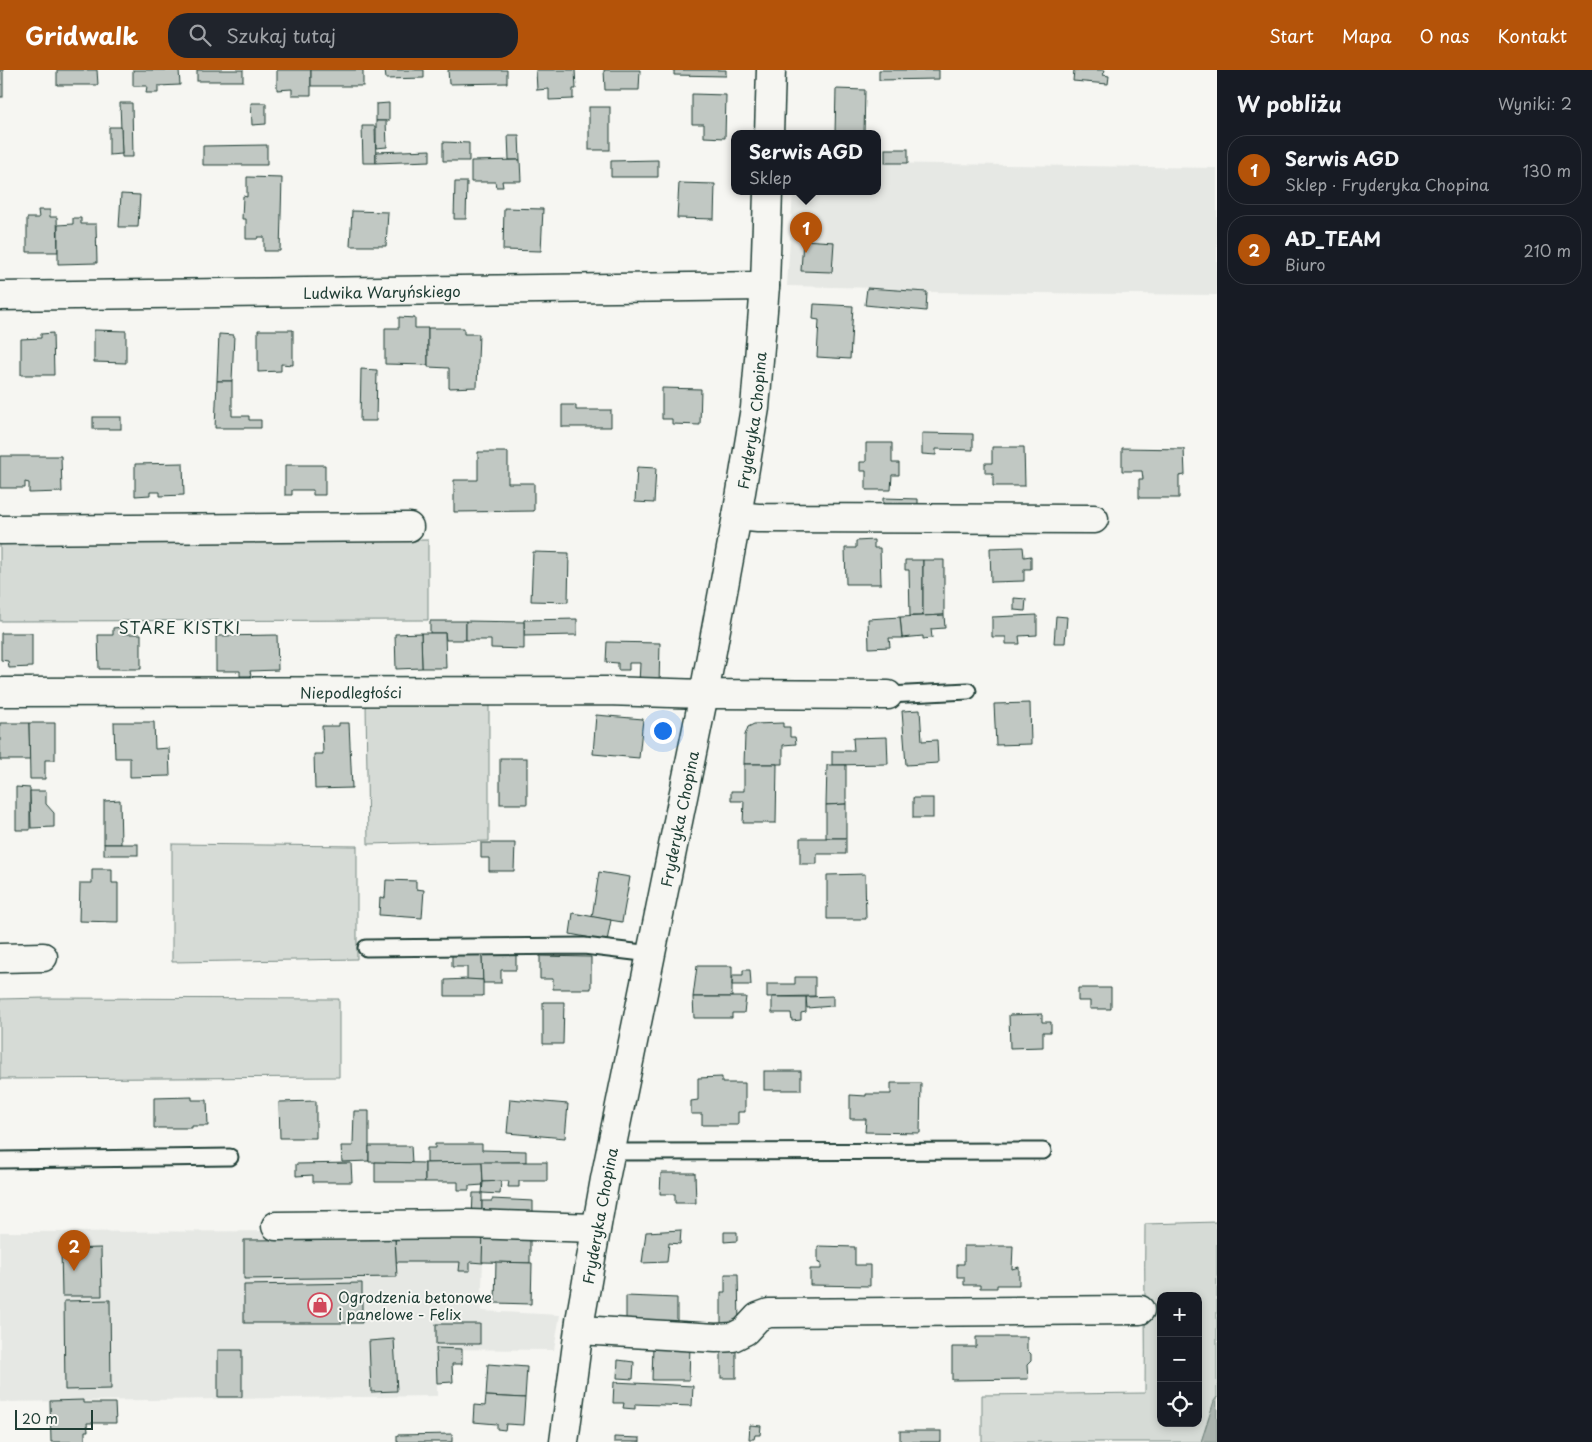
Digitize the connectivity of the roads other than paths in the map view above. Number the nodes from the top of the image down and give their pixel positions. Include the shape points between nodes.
1 (771, 70) edge
2 (770, 130) edge
3 (768, 195) edge
4 (766, 286) junction
5 (0, 296) edge
6 (737, 516) junction
7 (1094, 519) dead end
8 (409, 526) dead end
9 (0, 530) edge
10 (968, 691) dead end
11 (0, 692) edge
12 (704, 694) junction
13 (888, 695) joint
14 (366, 948) dead end
15 (651, 954) junction
16 (43, 957) dead end
17 (0, 958) edge
18 (1043, 1151) dead end
19 (610, 1152) junction
20 (230, 1157) dead end
21 (0, 1160) edge
22 (276, 1226) dead end
23 (596, 1228) junction
24 (1140, 1310) dead end
25 (579, 1330) junction
26 (564, 1442) edge

1 - 2 street
3 - 4 street, Fryderyka Chopina
4 - 5 street, Ludwika Waryńskiego
4 - 6 street, Fryderyka Chopina via 755,408
6 - 7 street
6 - 12 street, Fryderyka Chopina
8 - 9 street
10 - 13 lane
11 - 12 street, Niepodległości via 606,691
12 - 13 street, Niepodległości
12 - 15 street, Fryderyka Chopina
14 - 15 lane via 584,946
15 - 19 street, Fryderyka Chopina
16 - 17 street
18 - 19 lane
19 - 23 street, Fryderyka Chopina
20 - 21 lane
22 - 23 street via 469,1224
23 - 25 street, Fryderyka Chopina
24 - 25 street via 769,1312 758,1316 745,1331 733,1337 716,1338
25 - 26 street, Fryderyka Chopina

